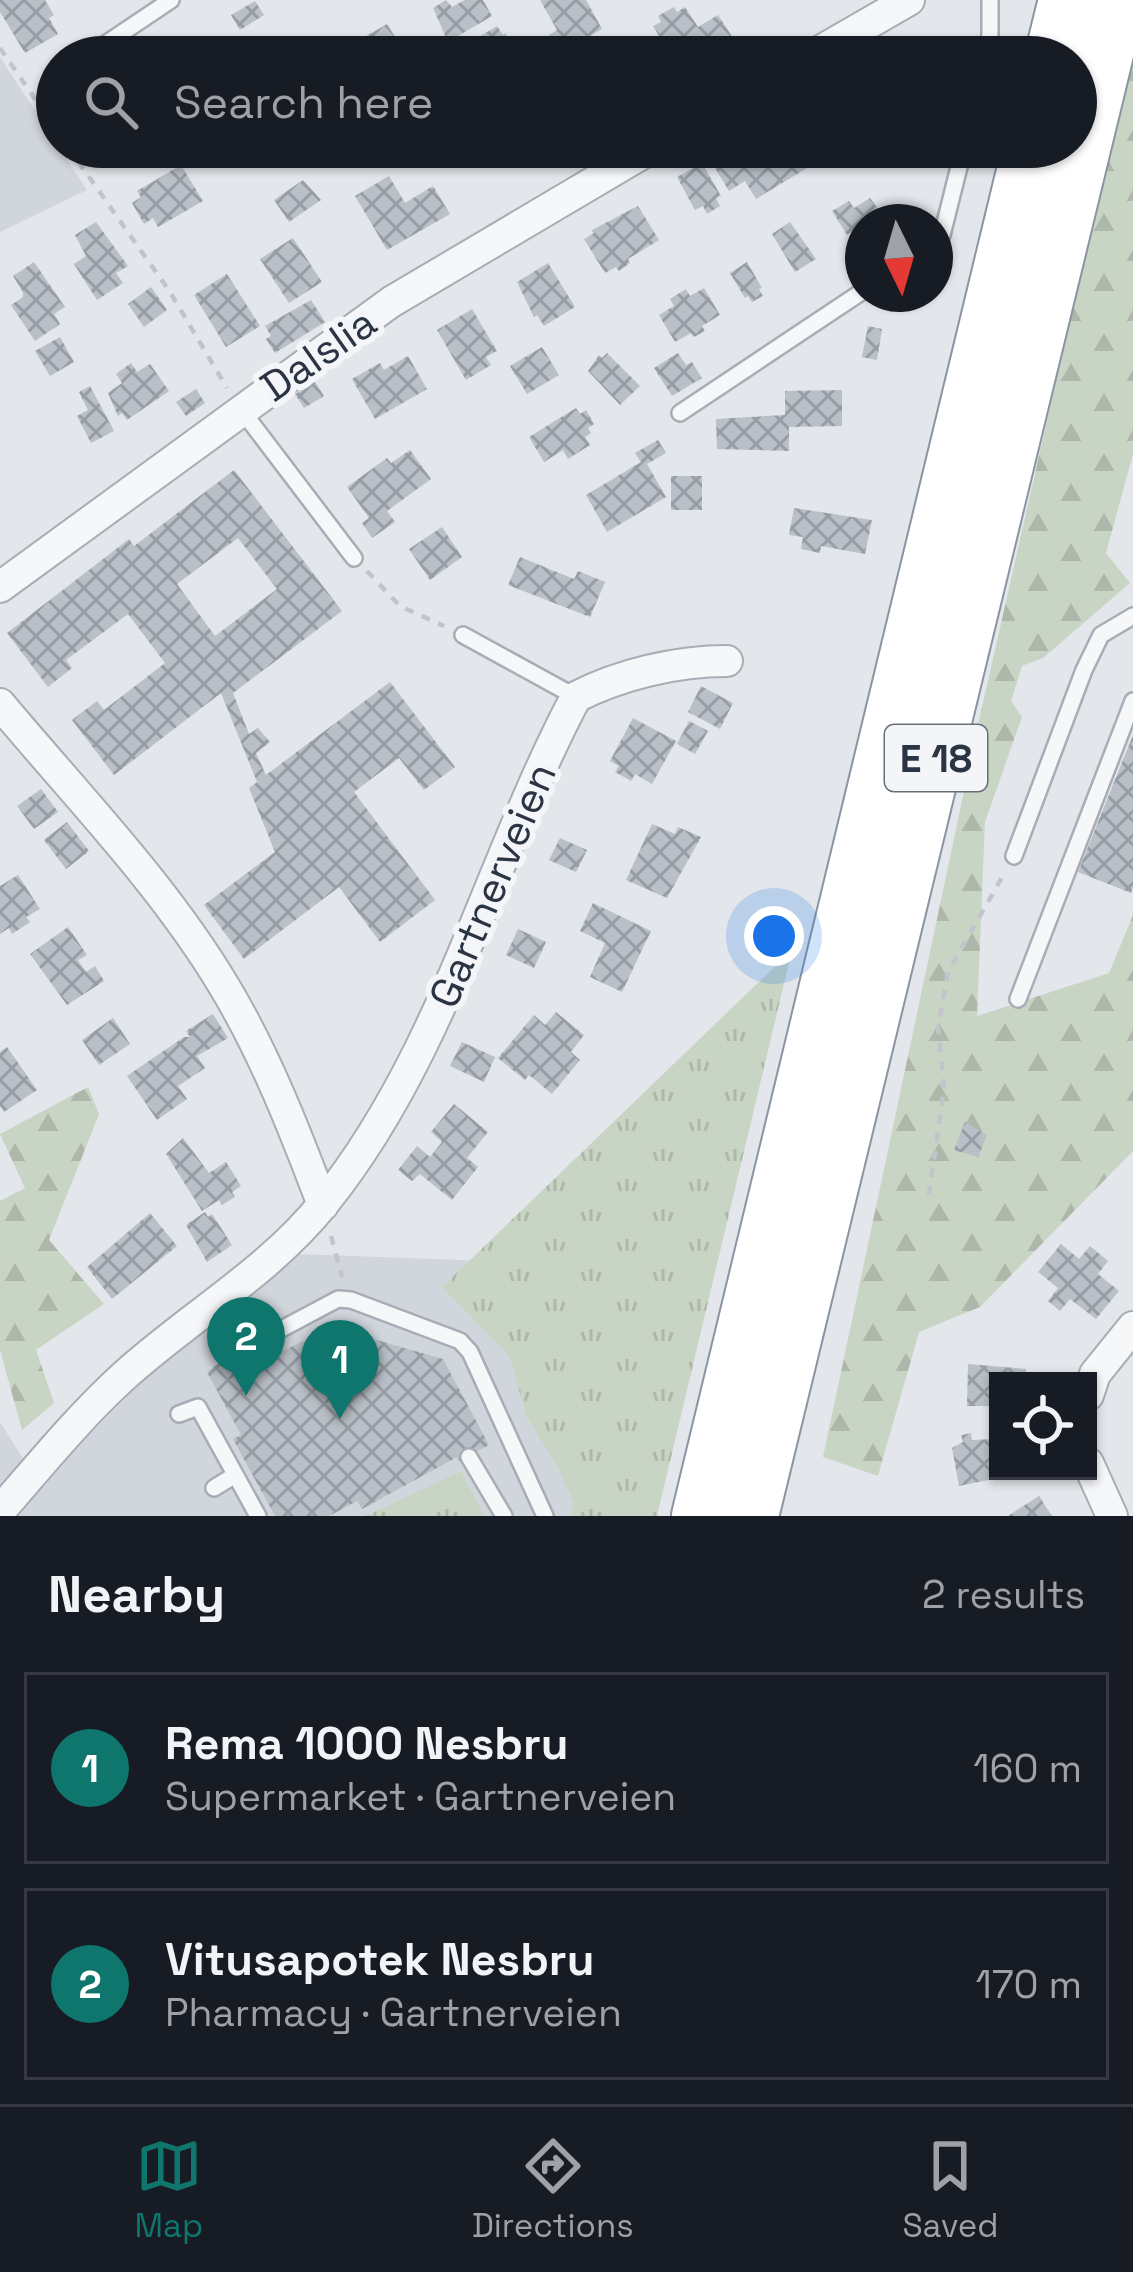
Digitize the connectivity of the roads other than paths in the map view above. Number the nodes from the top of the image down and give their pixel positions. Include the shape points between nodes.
1 (171, 0) edge
2 (908, 0) edge
3 (990, 0) edge
4 (1066, 0) edge
5 (1119, 0) edge
6 (117, 36) edge
7 (846, 36) edge
8 (990, 36) edge
9 (1057, 36) edge
10 (1097, 91) edge
11 (618, 168) edge
12 (959, 168) edge
13 (1025, 168) edge
14 (1078, 168) edge
15 (950, 204) edge
16 (845, 304) edge
17 (240, 409) junction
18 (680, 413) dead end
19 (355, 558) road end
20 (0, 587) edge
21 (1133, 616) edge
22 (463, 635) road end
23 (727, 661) dead end
24 (576, 697) junction
25 (1133, 701) edge
26 (0, 704) edge
27 (1014, 856) road end
28 (1018, 999) dead end
29 (323, 1205) junction
30 (1133, 1327) edge
31 (261, 1340) dead end
32 (1097, 1372) edge
33 (178, 1414) dead end
34 (470, 1457) dead end
35 (235, 1475) junction
36 (1096, 1480) edge
37 (214, 1488) dead end
38 (0, 1510) edge
39 (258, 1516) edge
40 (504, 1516) edge
41 (545, 1516) edge
42 (699, 1516) edge
43 (751, 1516) edge
44 (1112, 1516) edge

1 - 6 lane
2 - 7 street
3 - 8 lane
4 - 9 highway
5 - 10 highway, E 18
11 - 17 street, Dalslia via 391,302
12 - 15 lane
13 - 42 highway, E 18
14 - 43 highway, E 18
16 - 18 lane
17 - 19 lane
17 - 20 street, Dalslia
21 - 27 lane via 1101,634
22 - 24 lane
23 - 24 street via 690,661
24 - 29 street, Gartnerveien via 429,1032
25 - 28 lane
26 - 29 street via 224,986
29 - 38 street, Gartnerveien via 126,1374
30 - 32 street
31 - 41 lane via 348,1300 460,1341
33 - 35 lane via 198,1407
34 - 40 lane
35 - 37 lane
35 - 39 lane
36 - 44 street

